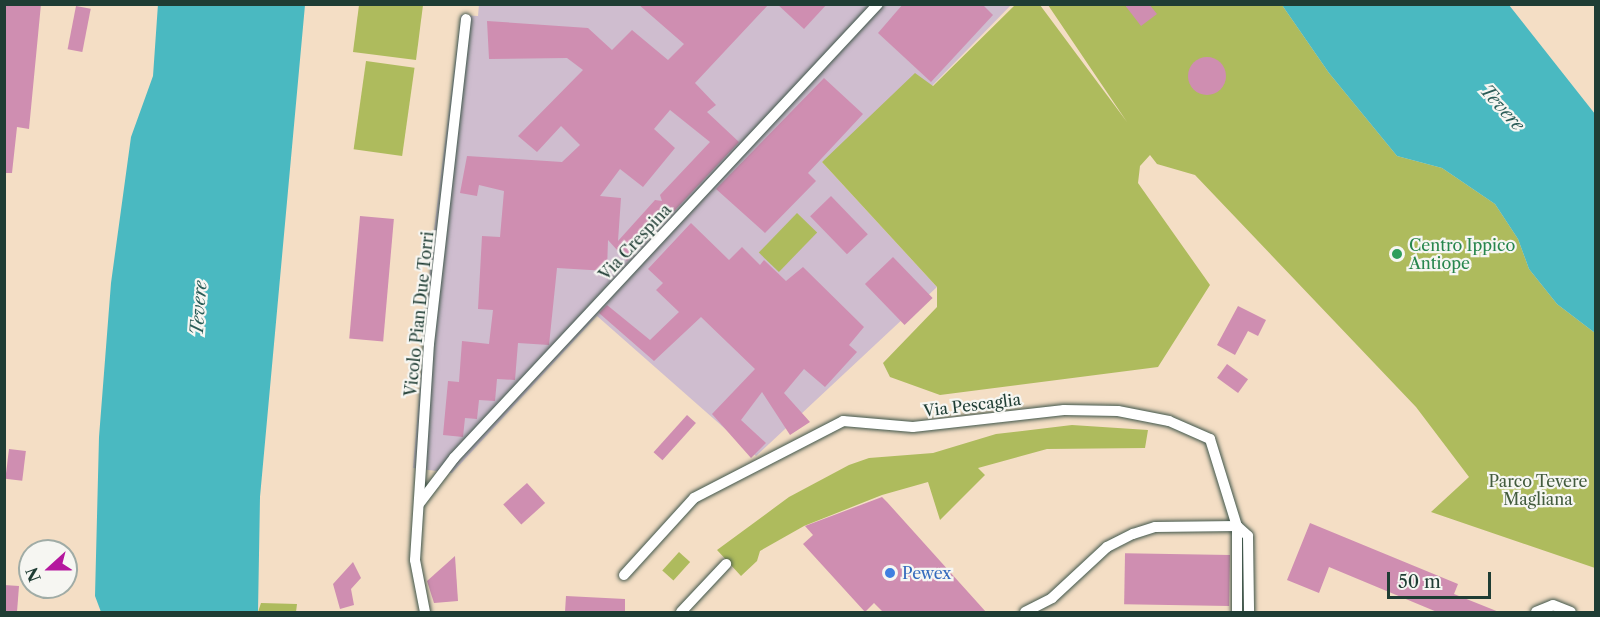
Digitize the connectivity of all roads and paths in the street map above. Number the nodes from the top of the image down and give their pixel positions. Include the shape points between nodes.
1 (878, 4) edge
2 (466, 19) dead end
3 (418, 504) junction
4 (1237, 526) junction
5 (726, 564) dead end
6 (624, 575) dead end
7 (426, 612) edge
8 (681, 612) edge
9 (1025, 612) edge
10 (1237, 612) edge
11 (1249, 612) edge
12 (1536, 612) edge
13 (1571, 612) edge

1 - 3 street, Via Crespina via 454,458
2 - 3 street, Vicolo Pian Due Torri via 429,344
3 - 7 street, Vicolo Pian Due Torri via 415,560
4 - 6 street, Via Pescaglia via 1210,439 1169,421 1118,411 1064,410 936,427 849,420 702,492
4 - 9 street via 1155,527 1133,534 1107,547 1052,598
4 - 10 street, Via Pescaglia
4 - 11 street, Via Pescaglia via 1248,536
5 - 8 street
12 - 13 street via 1553,605

